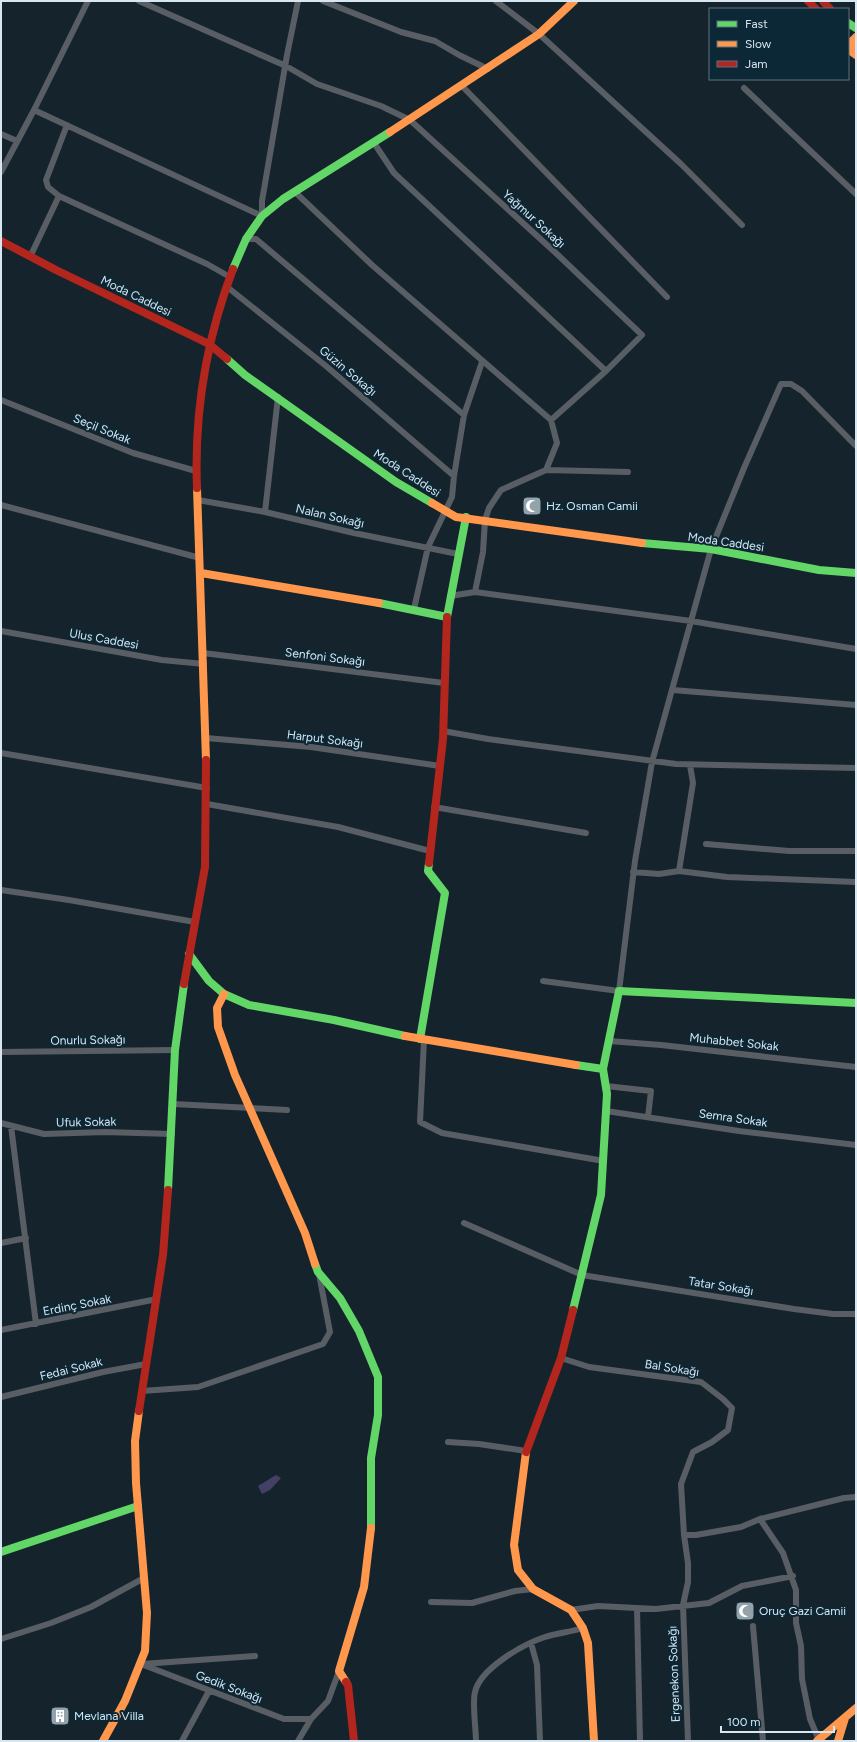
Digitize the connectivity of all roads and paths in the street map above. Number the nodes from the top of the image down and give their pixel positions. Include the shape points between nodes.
1 (88, 1) edge
2 (139, 1) edge
3 (298, 1) edge
4 (323, 1) edge
5 (496, 1) edge
6 (574, 1) edge
7 (539, 34) junction
8 (856, 37) edge
9 (853, 53) edge
10 (286, 66) junction
11 (488, 69) junction
12 (462, 86) junction
13 (744, 88) dead end
14 (34, 110) junction
15 (410, 120) junction
16 (67, 125) junction
17 (1, 134) edge
18 (17, 141) junction
19 (374, 143) junction
20 (1, 172) edge
21 (295, 192) junction
22 (856, 194) edge
23 (59, 196) junction
24 (262, 216) junction
25 (742, 225) dead end
26 (246, 239) junction
27 (1, 241) edge
28 (30, 257) junction
29 (230, 277) junction
30 (226, 286) junction
31 (667, 297) dead end
32 (209, 344) junction
33 (482, 362) junction
34 (606, 371) junction
35 (278, 397) junction
36 (1, 400) edge
37 (464, 415) junction
38 (551, 420) junction
39 (856, 446) edge
40 (546, 470) junction
41 (196, 471) junction
42 (628, 472) dead end
43 (454, 476) junction
44 (198, 500) junction
45 (1, 504) edge
46 (264, 512) junction
47 (445, 512) junction
48 (466, 517) junction
49 (485, 520) junction
50 (428, 547) junction
51 (711, 549) junction
52 (458, 554) junction
53 (200, 558) junction
54 (201, 573) junction
55 (856, 573) edge
56 (475, 592) junction
57 (450, 596) junction
58 (414, 609) junction
59 (447, 617) junction
60 (691, 620) junction
61 (1, 631) edge
62 (856, 649) edge
63 (203, 653) junction
64 (204, 664) junction
65 (444, 683) junction
66 (673, 690) junction
67 (856, 705) edge
68 (443, 731) junction
69 (206, 738) junction
70 (1, 753) edge
71 (652, 762) junction
72 (690, 765) junction
73 (440, 766) junction
74 (856, 768) edge
75 (207, 788) junction
76 (207, 804) junction
77 (434, 807) junction
78 (586, 833) dead end
79 (706, 844) dead end
80 (430, 851) junction
81 (856, 851) edge
82 (679, 871) junction
83 (633, 872) junction
84 (856, 882) edge
85 (1, 890) edge
86 (195, 922) junction
87 (189, 954) junction
88 (543, 981) dead end
89 (619, 991) junction
90 (224, 994) junction
91 (856, 1003) edge
92 (422, 1040) junction
93 (609, 1041) junction
94 (175, 1050) junction
95 (1, 1052) edge
96 (856, 1067) edge
97 (603, 1069) junction
98 (606, 1086) junction
99 (173, 1104) junction
100 (249, 1107) junction
101 (288, 1110) dead end
102 (606, 1110) junction
103 (648, 1117) junction
104 (1, 1123) edge
105 (11, 1126) junction
106 (172, 1134) junction
107 (856, 1145) edge
108 (604, 1161) junction
109 (464, 1223) dead end
110 (26, 1238) junction
111 (1, 1243) edge
112 (318, 1272) junction
113 (582, 1275) junction
114 (157, 1299) junction
115 (856, 1314) edge
116 (36, 1324) junction
117 (1, 1330) edge
118 (561, 1358) junction
119 (146, 1364) junction
120 (142, 1391) junction
121 (1, 1397) edge
122 (448, 1442) dead end
123 (526, 1450) junction
124 (693, 1452) joint
125 (856, 1497) edge
126 (138, 1506) junction
127 (760, 1519) junction
128 (684, 1535) junction
129 (1, 1552) edge
130 (793, 1576) junction
131 (144, 1578) junction
132 (533, 1589) junction
133 (431, 1602) dead end
134 (682, 1605) junction
135 (637, 1608) junction
136 (571, 1610) junction
137 (753, 1626) dead end
138 (583, 1628) junction
139 (1, 1639) edge
140 (531, 1643) junction
141 (255, 1656) dead end
142 (141, 1664) junction
143 (339, 1671) junction
144 (209, 1691) junction
145 (856, 1708) edge
146 (846, 1717) junction
147 (311, 1719) junction
148 (818, 1740) edge
149 (103, 1741) edge
150 (182, 1741) edge
151 (298, 1741) edge
152 (354, 1741) edge
153 (476, 1741) edge
154 (540, 1741) edge
155 (594, 1741) edge
156 (640, 1741) edge
157 (688, 1741) edge
158 (763, 1741) edge
159 (838, 1741) edge

1 - 14 street
2 - 10 street, Yağmur Sokağı
3 - 10 street
4 - 11 street via 401,32 436,41
5 - 7 street
6 - 7 street
7 - 11 street
7 - 25 street via 681,164
8 - 9 street via 852,41
10 - 15 street, Yağmur Sokağı via 317,84
10 - 24 street via 262,201
11 - 12 street
12 - 15 street
12 - 31 street
13 - 22 street
14 - 16 street
14 - 18 street
15 - 19 street
15 - 34 street, Yağmur Sokağı via 642,335
16 - 23 street via 46,180 48,187
16 - 24 street
17 - 18 street
18 - 20 street
19 - 21 street
19 - 34 street via 394,172
21 - 24 street
21 - 33 street via 372,265
23 - 28 street
23 - 29 street
24 - 26 street
26 - 29 street
26 - 37 street via 256,239
27 - 28 street, Moda Caddesi
28 - 32 street, Moda Caddesi
29 - 30 street
30 - 32 street
30 - 43 street, Güzin Sokağı via 326,366
32 - 35 street, Moda Caddesi via 245,375
32 - 41 street via 198,415
33 - 37 street
33 - 38 street
34 - 38 street
35 - 46 street
35 - 47 street, Moda Caddesi via 396,482
36 - 41 street, Seçil Sokak via 133,453
37 - 43 street
38 - 40 street via 557,444
39 - 51 street via 802,391 791,384 781,384
40 - 42 street
40 - 49 street via 500,490
41 - 44 street
43 - 47 street via 452,497
44 - 46 street, Nalan Sokağı
44 - 53 street
45 - 53 street
46 - 50 street, Nalan Sokağı
47 - 48 street, Moda Caddesi via 456,517
47 - 50 street
48 - 49 street, Moda Caddesi
48 - 52 street
49 - 51 street, Moda Caddesi via 662,546
49 - 56 street via 483,552
50 - 52 street, Nalan Sokağı
50 - 58 street
51 - 55 street, Moda Caddesi via 820,570
51 - 60 street
52 - 57 street
53 - 54 street
54 - 58 street
54 - 63 street
56 - 57 street
56 - 60 street
57 - 59 street
58 - 59 street
59 - 65 street
60 - 62 street
60 - 66 street
61 - 64 street, Ulus Caddesi via 162,660
63 - 64 street
63 - 65 street, Senfoni Sokağı
64 - 69 street
65 - 68 street
66 - 67 street
66 - 71 street
68 - 71 street
68 - 73 street
69 - 73 street, Harput Sokağı via 311,748
69 - 75 street
70 - 75 street
71 - 72 street
71 - 83 street
72 - 74 street
72 - 82 street via 693,783
73 - 77 street
75 - 76 street
76 - 80 street via 338,827
76 - 86 street via 205,867
77 - 78 street
77 - 80 street
79 - 81 street via 790,851
80 - 92 street via 428,871 445,893
82 - 83 street via 659,874
82 - 84 street via 727,877
83 - 89 street
85 - 86 street
86 - 87 street
87 - 90 street via 209,981
87 - 94 street
88 - 89 street
89 - 91 street
89 - 93 street
90 - 92 street via 248,1005 334,1020
90 - 100 street via 217,1008 218,1026
92 - 97 street
92 - 108 street via 420,1122 442,1133
93 - 96 street, Muhabbet Sokak
93 - 97 street
94 - 95 street, Onurlu Sokağı
94 - 99 street
97 - 98 street
98 - 102 street
98 - 103 street via 651,1091
99 - 100 street
99 - 106 street
100 - 101 street
100 - 112 street via 305,1233
102 - 103 street, Semra Sokak
102 - 108 street
103 - 107 street, Semra Sokak
104 - 105 street, Ufuk Sokak
105 - 106 street, Ufuk Sokak via 44,1134
105 - 110 street
106 - 114 street
108 - 113 street via 601,1195
109 - 113 street, Tatar Sokağı
110 - 111 street
110 - 116 street
112 - 120 street via 330,1332 323,1344 198,1387
112 - 143 street via 340,1298 359,1330 378,1377 378,1415 371,1458 372,1522 364,1587
113 - 115 street, Tatar Sokağı via 794,1309
113 - 118 street
114 - 116 street, Erdinç Sokak
114 - 119 street
116 - 117 street, Erdinç Sokak
118 - 123 street
118 - 124 street, Bal Sokağı via 589,1367 701,1382 732,1408 731,1418 728,1430
119 - 120 street
119 - 121 street, Fedai Sokak
120 - 126 street via 135,1441
122 - 123 street
123 - 132 street via 514,1545 518,1570
124 - 128 street, Ergenekon Sokağı via 681,1484
125 - 127 street
126 - 129 street
126 - 131 street
127 - 128 street via 741,1527
127 - 130 street via 783,1553
128 - 134 street, Ergenekon Sokağı via 688,1582
130 - 134 street via 742,1586 709,1603
130 - 148 street via 802,1679 810,1719
131 - 139 street via 91,1607
131 - 142 street via 147,1613 145,1652
132 - 133 street via 515,1591 472,1603
132 - 136 street
134 - 135 street via 656,1609
134 - 157 street, Ergenekon Sokağı
135 - 136 street via 598,1606
135 - 156 street
136 - 138 street
137 - 158 street
138 - 140 street
138 - 155 street via 588,1643
140 - 153 street via 510,1655 481,1678 474,1693
140 - 154 street via 537,1665
141 - 142 street
142 - 144 street, Gedik Sokağı
142 - 149 street
143 - 147 street via 328,1700
143 - 152 street via 348,1685
144 - 147 street, Gedik Sokağı via 284,1719
144 - 150 street
145 - 146 street
146 - 148 street
146 - 159 street
147 - 151 street

